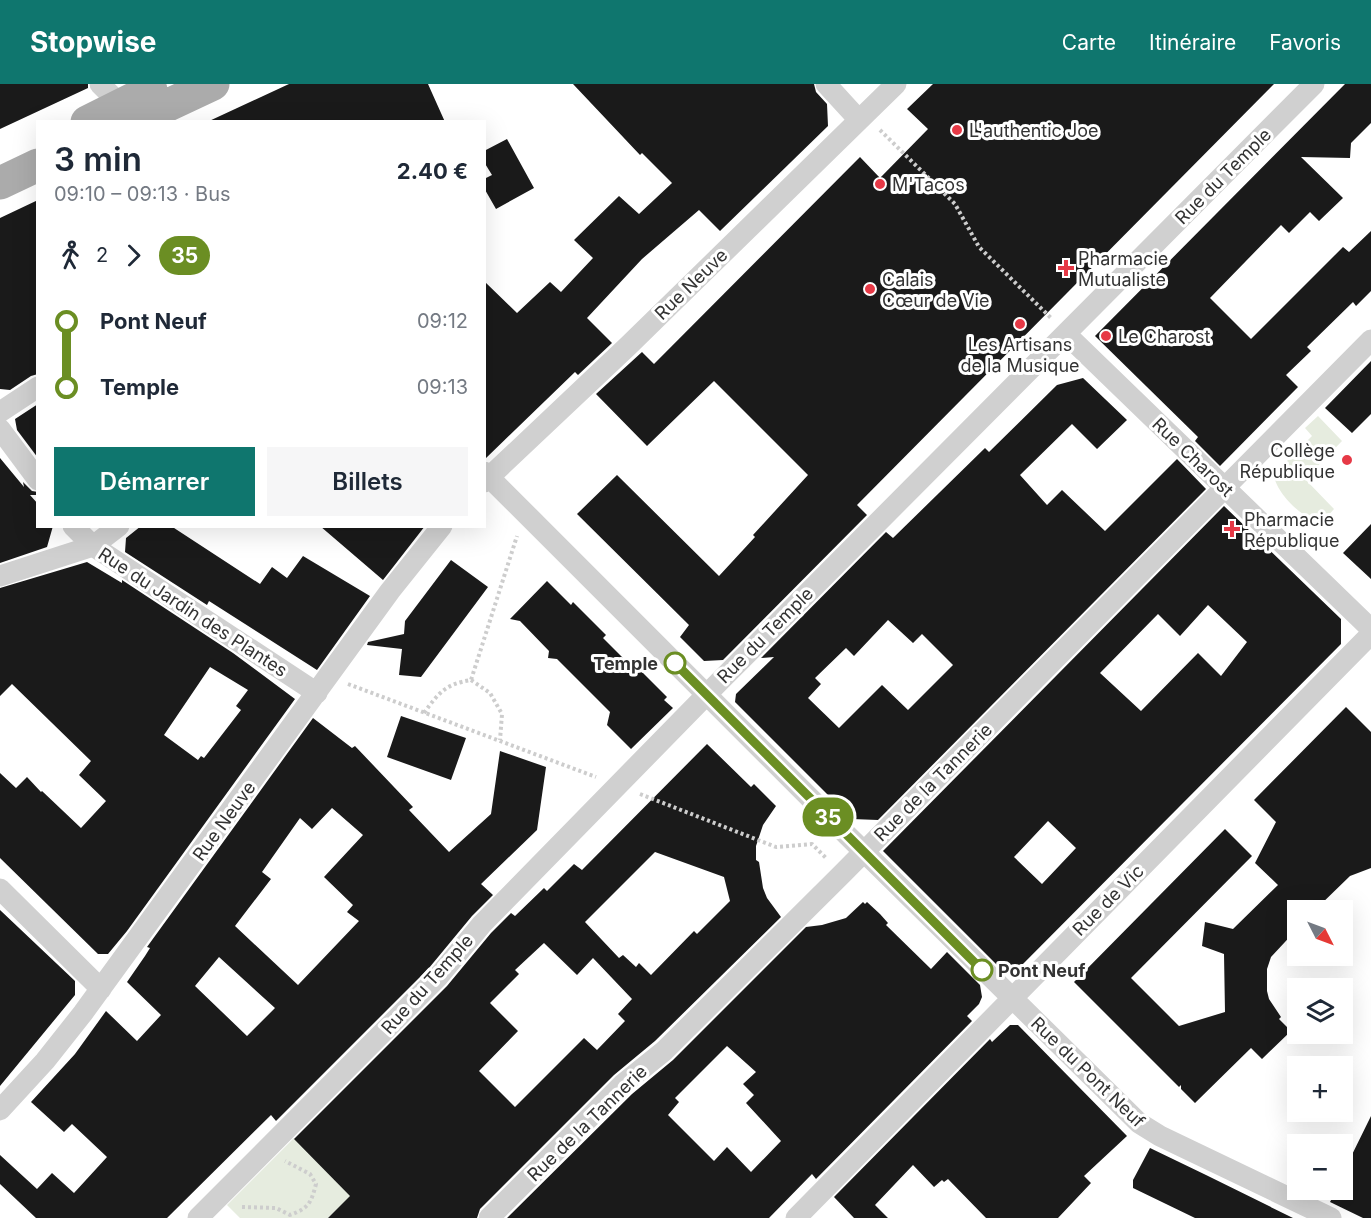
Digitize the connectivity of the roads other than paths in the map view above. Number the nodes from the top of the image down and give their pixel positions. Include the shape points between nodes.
1 (163, 84) edge
2 (213, 84) edge
3 (826, 84) edge
4 (896, 84) edge
5 (1314, 84) edge
6 (125, 110) edge
7 (861, 117) junction
8 (93, 120) edge
9 (36, 145) edge
10 (0, 162) edge
11 (36, 166) edge
12 (0, 183) edge
13 (1066, 334) junction
14 (1371, 340) edge
15 (36, 388) edge
16 (0, 412) edge
17 (0, 429) edge
18 (36, 477) edge
19 (486, 477) edge
20 (1224, 487) junction
21 (75, 528) edge
22 (116, 528) edge
23 (440, 528) edge
24 (93, 546) junction
25 (0, 576) edge
26 (1371, 629) edge
27 (1371, 634) edge
28 (323, 685) junction
29 (706, 695) junction
30 (864, 852) junction
31 (0, 889) edge
32 (101, 989) junction
33 (1011, 999) junction
34 (0, 1110) edge
35 (1298, 1211) edge
36 (198, 1218) edge
37 (489, 1218) edge
38 (796, 1218) edge
39 (1331, 1218) edge

1 - 6 main road
2 - 6 main road
3 - 7 street
4 - 7 street, Rue Neuve
5 - 13 street, Rue du Temple
6 - 8 main road
7 - 19 street, Rue Neuve via 628,346
9 - 10 main road
11 - 12 main road
13 - 20 street, Rue Charost
13 - 29 street, Rue du Temple
14 - 20 street, Rue de la Tannerie
15 - 16 street
17 - 18 street
19 - 29 street, Rue du Pont Neuf
20 - 26 street, Rue Charost
20 - 30 street, Rue de la Tannerie
21 - 24 street, Rue du Jardin des Plantes
22 - 24 street
23 - 28 street, Rue Neuve
24 - 25 street
24 - 28 street, Rue du Jardin des Plantes
27 - 33 street, Rue de Vic
28 - 32 street, Rue Neuve
29 - 30 street, Rue du Pont Neuf
29 - 36 street, Rue du Temple via 482,924 438,977
30 - 33 street, Rue du Pont Neuf
30 - 37 street, Rue de la Tannerie
31 - 32 street
32 - 34 street, Rue Neuve via 52,1053
33 - 35 street, Rue du Pont Neuf via 1139,1124
33 - 38 street, Rue de Vic
35 - 39 street, Rue du Pont Neuf

